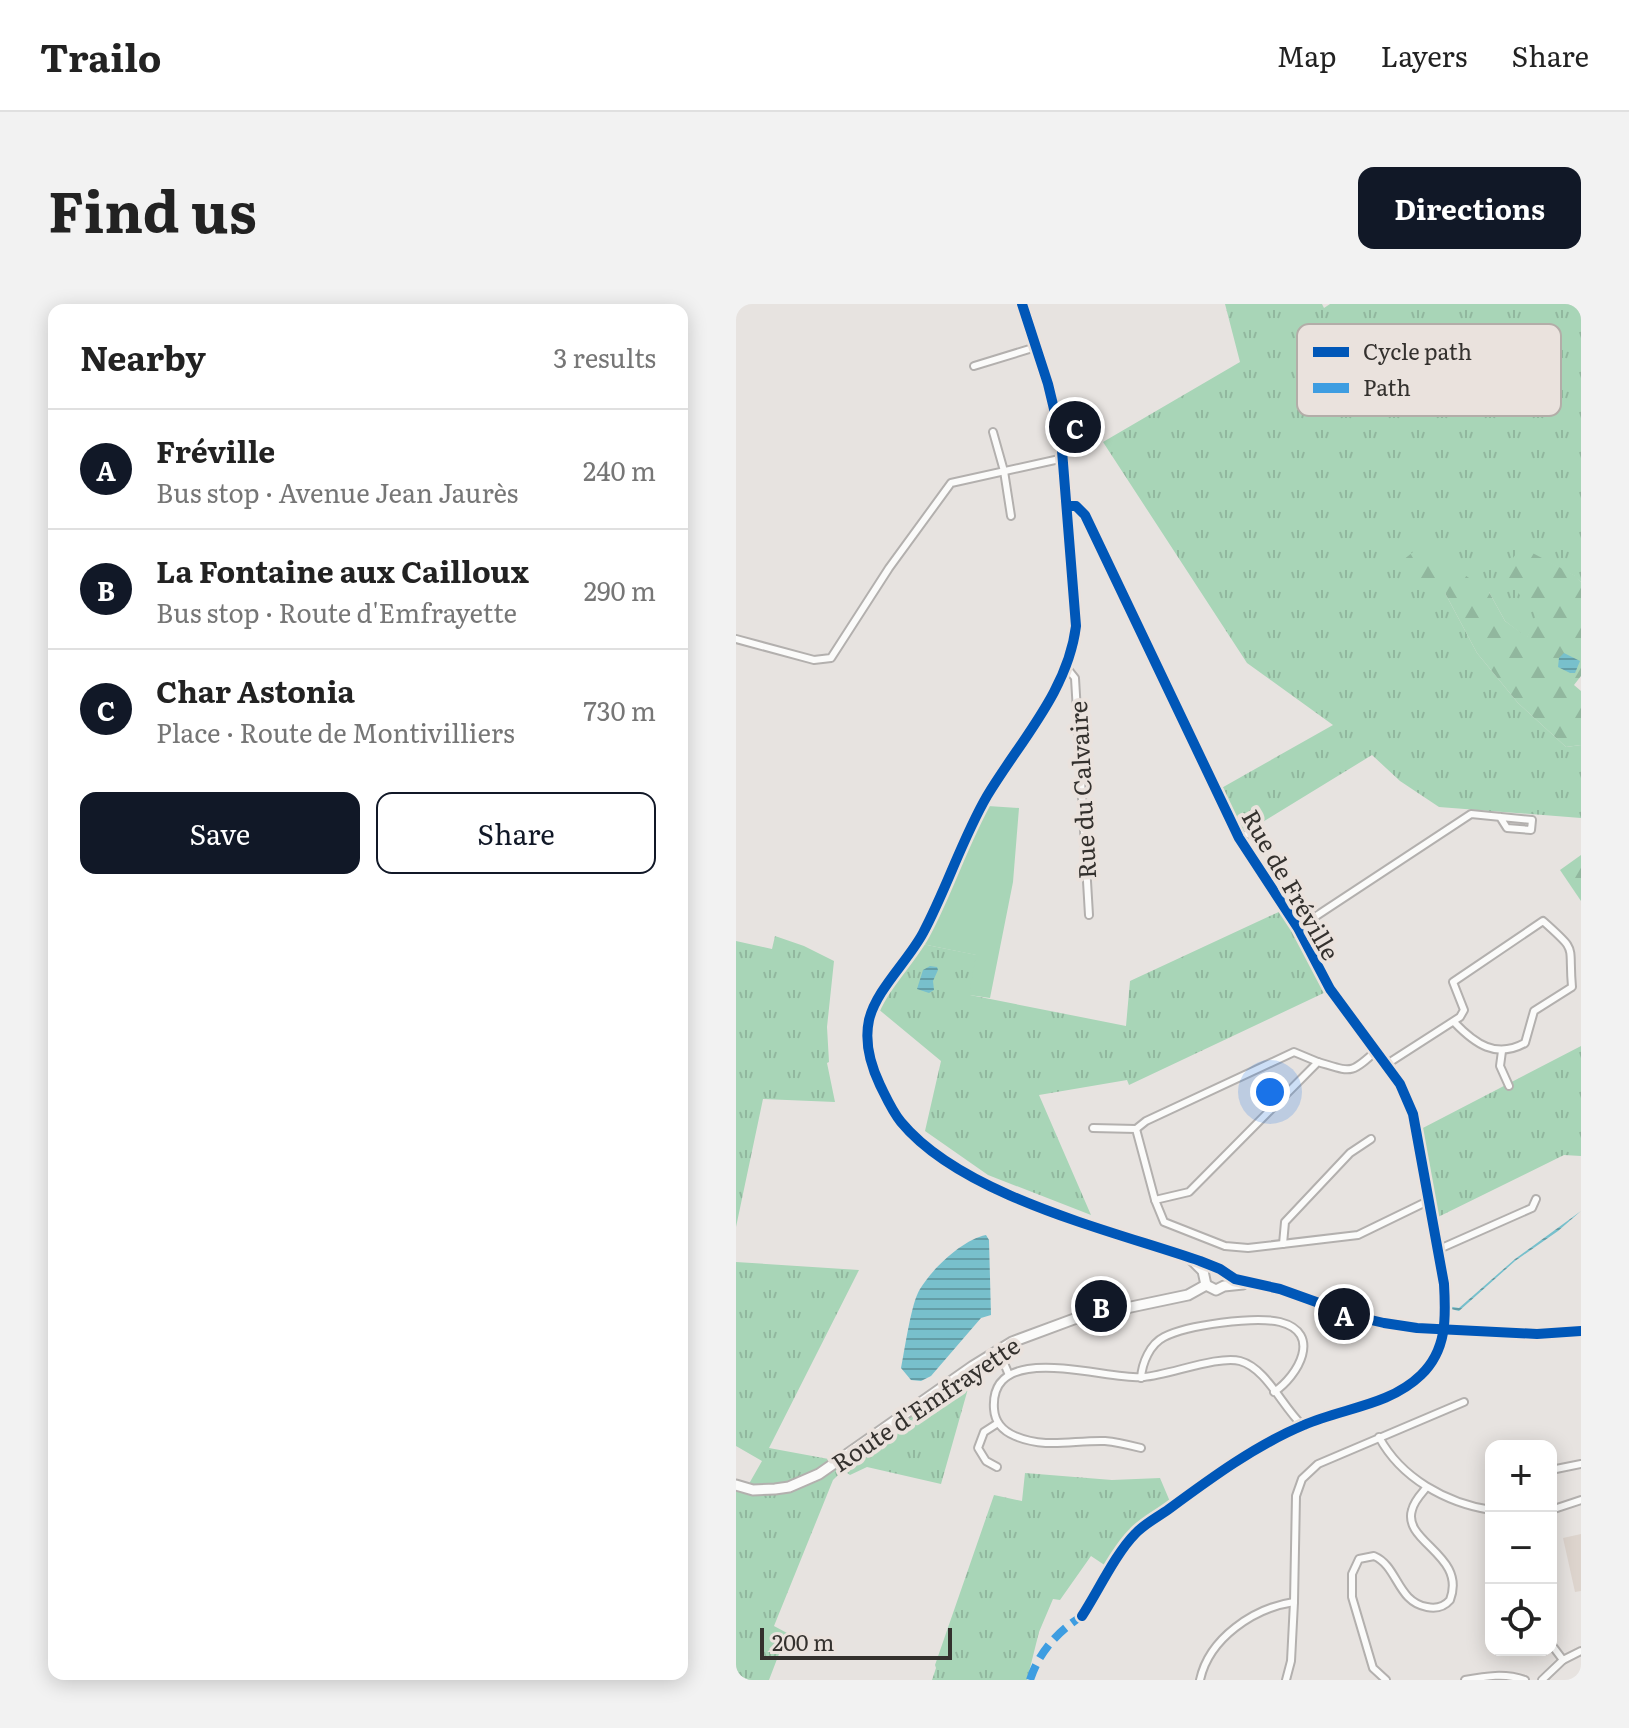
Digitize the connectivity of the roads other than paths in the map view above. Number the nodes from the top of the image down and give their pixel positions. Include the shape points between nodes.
1 (1023, 308) edge
2 (1036, 347) junction
3 (974, 366) dead end
4 (993, 432) dead end
5 (1064, 458) junction
6 (1004, 471) junction
7 (1068, 510) junction
8 (1011, 516) dead end
9 (736, 639) edge
10 (1067, 668) junction
11 (1500, 817) junction
12 (1251, 832) dead end
13 (1239, 838) junction
14 (1089, 915) dead end
15 (1298, 928) junction
16 (1581, 984) edge
17 (1572, 987) junction
18 (1454, 1022) junction
19 (1377, 1050) junction
20 (1502, 1051) junction
21 (1318, 1062) junction
22 (1387, 1064) junction
23 (1509, 1086) dead end
24 (1093, 1128) dead end
25 (1136, 1129) junction
26 (1371, 1139) dead end
27 (1536, 1199) dead end
28 (1155, 1200) junction
29 (1428, 1201) junction
30 (1283, 1244) junction
31 (1437, 1250) junction
32 (1185, 1255) junction
33 (1214, 1268) junction
34 (1225, 1274) junction
35 (1205, 1280) junction
36 (1262, 1285) junction
37 (1224, 1286) junction
38 (1445, 1329) junction
39 (1581, 1331) edge
40 (998, 1349) junction
41 (1009, 1375) junction
42 (1141, 1378) junction
43 (1274, 1392) junction
44 (1464, 1402) dead end
45 (998, 1423) junction
46 (1302, 1425) junction
47 (1379, 1437) junction
48 (1141, 1448) dead end
49 (1581, 1464) edge
50 (997, 1467) dead end
51 (1557, 1469) edge
52 (736, 1485) edge
53 (1426, 1488) junction
54 (1581, 1500) edge
55 (1485, 1508) edge
56 (1557, 1508) edge
57 (1294, 1602) junction
58 (1082, 1616) dead end
59 (1581, 1651) edge
60 (1557, 1652) edge
61 (1563, 1660) junction
62 (1200, 1680) edge
63 (1286, 1680) edge
64 (1386, 1680) edge
65 (1465, 1680) edge
66 (1525, 1680) edge
67 (1542, 1680) edge

1 - 2 street
2 - 3 street
2 - 5 street
4 - 6 street
5 - 6 street
5 - 7 street
6 - 8 street
6 - 9 street via 951,483 831,658 814,660
7 - 10 street via 1076,626
7 - 13 street, Rue de Fréville via 1080,509 1085,515
10 - 14 street, Rue du Calvaire via 1075,678
10 - 32 street via 986,798 923,933 874,1004 867,1039 870,1058 900,1120 960,1170 1015,1197
11 - 11 street via 1532,820 1531,830 1507,828
11 - 15 street via 1471,814
12 - 13 street
13 - 15 street, Rue de Fréville
15 - 19 street, Rue de Fréville via 1330,989
16 - 17 street
17 - 18 street via 1572,952 1543,921 1453,982 1464,1010
17 - 20 street via 1534,1011 1525,1043
18 - 20 street via 1475,1043
18 - 22 street
19 - 21 street via 1348,1071
19 - 22 street, Rue de Fréville
20 - 23 street via 1500,1066
21 - 25 street via 1294,1052
21 - 28 street via 1189,1192
22 - 29 street, Rue de Fréville via 1413,1114
24 - 25 street
25 - 28 street
26 - 30 street via 1350,1153 1285,1222
27 - 31 street via 1532,1208
28 - 30 street via 1164,1222 1225,1246
29 - 30 street via 1358,1235
29 - 31 street, Rue de Fréville
31 - 38 street, Rue de Fréville
32 - 33 street
32 - 35 street
33 - 34 street
33 - 35 street
34 - 36 street
34 - 37 street
35 - 37 street via 1216,1290
35 - 40 street, Route d'Emfrayette via 1188,1295 1074,1319
36 - 37 street
36 - 38 street via 1371,1321
38 - 39 street
38 - 46 street via 1430,1364 1409,1385 1355,1410
40 - 41 street
40 - 52 street, Route d'Emfrayette via 819,1474 775,1489
41 - 42 street via 1052,1366
41 - 45 street via 995,1397
42 - 43 street via 1233,1360 1254,1367
42 - 43 street via 1142,1364 1164,1337 1200,1326 1264,1320 1289,1326 1302,1340 1298,1370
43 - 46 street
44 - 47 street
45 - 48 street via 1012,1435 1042,1444 1102,1441
45 - 50 street via 984,1432 978,1448
46 - 58 street via 1135,1534
47 - 53 street
47 - 57 street via 1318,1464 1302,1479 1296,1496
49 - 51 street
53 - 55 street
53 - 64 street via 1412,1509 1411,1522 1444,1559 1453,1584 1450,1600 1440,1607 1416,1603 1374,1556 1359,1559 1352,1574 1352,1597 1373,1668
54 - 56 street
57 - 62 street via 1265,1609 1237,1626 1207,1660
57 - 63 street
59 - 61 street
60 - 61 street
61 - 67 street
65 - 66 street via 1488,1675

